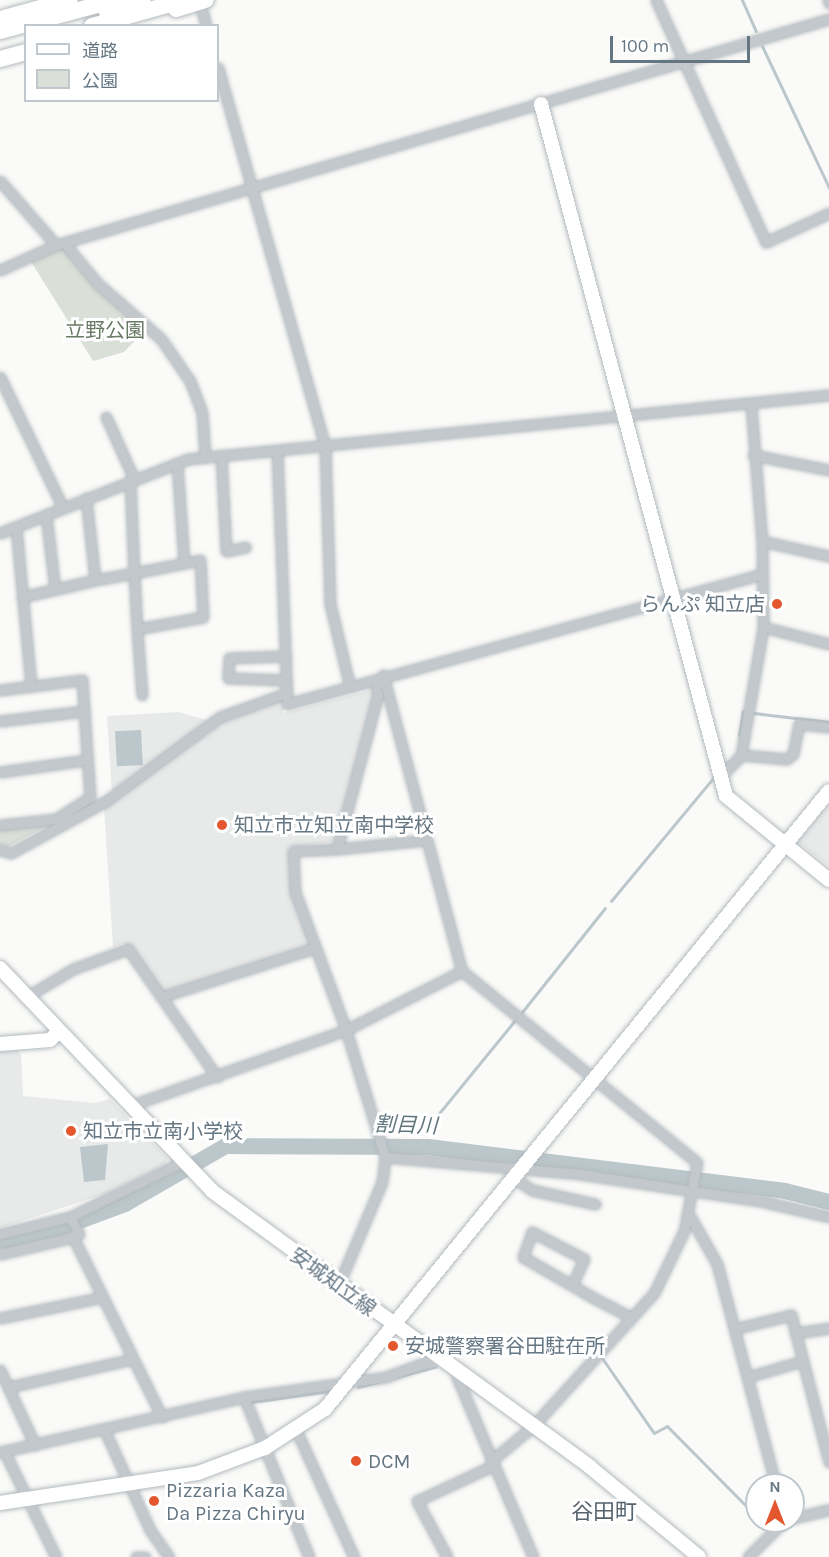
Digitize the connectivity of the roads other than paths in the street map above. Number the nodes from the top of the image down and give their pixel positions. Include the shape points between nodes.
1 (70, 0) edge
2 (116, 0) edge
3 (143, 0) edge
4 (656, 0) edge
5 (197, 1) edge
6 (0, 19) edge
7 (829, 19) edge
8 (26, 24) edge
9 (54, 24) edge
10 (100, 24) edge
11 (129, 24) edge
12 (205, 24) edge
13 (24, 25) edge
14 (0, 31) edge
15 (24, 32) edge
16 (0, 38) edge
17 (24, 44) edge
18 (0, 50) edge
19 (24, 53) edge
20 (0, 59) edge
21 (684, 62) junction
22 (219, 72) edge
23 (541, 104) junction
24 (0, 181) edge
25 (250, 191) junction
26 (829, 213) edge
27 (60, 244) junction
28 (0, 270) edge
29 (0, 377) edge
30 (829, 395) edge
31 (10, 400) junction
32 (0, 404) edge
33 (751, 405) junction
34 (106, 417) dead end
35 (625, 417) junction
36 (325, 446) junction
37 (277, 450) junction
38 (221, 454) junction
39 (753, 455) junction
40 (205, 457) junction
41 (177, 463) junction
42 (829, 470) edge
43 (132, 479) junction
44 (86, 498) junction
45 (63, 508) junction
46 (46, 514) junction
47 (16, 527) junction
48 (1, 530) edge
49 (762, 541) junction
50 (246, 547) dead end
51 (829, 556) edge
52 (184, 563) junction
53 (134, 573) junction
54 (761, 574) junction
55 (95, 580) junction
56 (55, 589) junction
57 (673, 596) junction
58 (22, 597) junction
59 (762, 627) junction
60 (137, 629) junction
61 (829, 644) edge
62 (286, 656) junction
63 (383, 675) junction
64 (286, 680) junction
65 (375, 681) junction
66 (31, 686) junction
67 (350, 687) junction
68 (0, 690) edge
69 (286, 693) junction
70 (142, 695) dead end
71 (84, 711) junction
72 (0, 721) edge
73 (829, 727) edge
74 (741, 755) junction
75 (87, 760) junction
76 (0, 772) edge
77 (722, 775) junction
78 (829, 791) edge
79 (0, 825) edge
80 (427, 840) junction
81 (784, 845) junction
82 (337, 849) junction
83 (0, 850) edge
84 (829, 880) edge
85 (315, 948) junction
86 (0, 968) edge
87 (462, 971) junction
88 (26, 997) junction
89 (161, 998) junction
90 (346, 1030) junction
91 (57, 1033) junction
92 (0, 1044) edge
93 (217, 1077) junction
94 (594, 1078) junction
95 (129, 1106) junction
96 (385, 1157) junction
97 (184, 1161) junction
98 (517, 1174) junction
99 (693, 1190) junction
100 (595, 1204) dead end
101 (688, 1213) junction
102 (70, 1217) junction
103 (829, 1217) edge
104 (0, 1234) edge
105 (76, 1236) junction
106 (0, 1254) edge
107 (572, 1285) junction
108 (338, 1286) junction
109 (103, 1297) junction
110 (632, 1317) junction
111 (0, 1318) edge
112 (394, 1326) junction
113 (738, 1328) junction
114 (829, 1328) edge
115 (795, 1333) junction
116 (437, 1358) junction
117 (132, 1359) junction
118 (802, 1361) junction
119 (0, 1370) edge
120 (454, 1370) junction
121 (751, 1376) junction
122 (349, 1384) junction
123 (9, 1387) junction
124 (244, 1397) junction
125 (162, 1417) junction
126 (533, 1426) junction
127 (104, 1430) junction
128 (296, 1430) junction
129 (35, 1445) junction
130 (265, 1448) junction
131 (2, 1452) edge
132 (829, 1462) edge
133 (492, 1463) junction
134 (773, 1473) edge
135 (129, 1483) junction
136 (27, 1497) junction
137 (0, 1503) edge
138 (829, 1510) edge
139 (805, 1515) edge
140 (772, 1533) edge
141 (56, 1557) edge
142 (136, 1557) edge
143 (145, 1557) edge
144 (170, 1557) edge
145 (309, 1557) edge
146 (354, 1557) edge
147 (447, 1557) edge
148 (533, 1557) edge
149 (699, 1557) edge
150 (748, 1557) edge

1 - 6 highway
2 - 8 highway
3 - 9 highway
4 - 21 street
5 - 10 highway
5 - 11 highway
5 - 12 street
7 - 21 street
13 - 14 highway
15 - 16 highway
17 - 18 highway
19 - 20 highway
21 - 23 street
21 - 26 street via 766,242
22 - 25 street
23 - 25 street
23 - 35 street
24 - 27 street
25 - 27 street
25 - 36 street
27 - 28 street
27 - 40 street via 98,284 161,339 190,381 202,413
29 - 31 street
30 - 33 street
31 - 32 street
31 - 45 street
33 - 35 street
33 - 39 street
34 - 43 street
35 - 36 street
35 - 57 street
36 - 37 street
36 - 67 street via 330,604
37 - 38 street
37 - 62 street
38 - 40 street
38 - 50 street via 226,551
39 - 42 street
39 - 49 street
40 - 41 street
41 - 43 street
41 - 52 street
43 - 44 street
43 - 53 street
44 - 45 street
44 - 55 street
45 - 46 street
46 - 47 street
46 - 56 street
47 - 48 street
47 - 58 street
49 - 51 street
49 - 54 street
52 - 53 street
52 - 60 street via 200,560 203,617
53 - 55 street
53 - 60 street
54 - 57 street
54 - 59 street
55 - 56 street
56 - 58 street
57 - 63 street
57 - 77 street
58 - 66 street
59 - 61 street
59 - 74 street
60 - 70 street
62 - 64 street
62 - 64 street via 229,658 228,678
63 - 65 street
63 - 80 street
64 - 69 street
65 - 67 street
65 - 82 street via 378,694
66 - 68 street
66 - 71 street via 82,680
67 - 69 street via 287,704
69 - 83 street via 220,717 106,801 11,853
71 - 72 street
71 - 75 street
73 - 74 street via 799,724 793,754 787,759
74 - 77 street
75 - 76 street
75 - 79 street via 88,800 56,819
77 - 81 street via 730,800
78 - 81 street
80 - 82 street
80 - 87 street
81 - 84 street
81 - 94 street
82 - 85 street via 293,851 295,892
85 - 89 street
85 - 90 street
86 - 88 street, 安城知立線
87 - 90 street
87 - 94 street
88 - 89 street via 73,969 128,949
88 - 91 street, 安城知立線
89 - 93 street
90 - 93 street
90 - 96 street
91 - 92 street via 50,1040
91 - 95 street, 安城知立線
93 - 95 street
94 - 98 street
94 - 99 street via 692,1157 697,1170
95 - 97 street, 安城知立線
96 - 98 street
96 - 108 street via 382,1182
97 - 102 street
97 - 108 street, 安城知立線
98 - 99 street
98 - 100 street via 532,1190
98 - 112 street
99 - 101 street
99 - 103 street
101 - 110 street via 671,1266
101 - 113 street via 717,1264
102 - 104 street
102 - 105 street
105 - 106 street
105 - 109 street
107 - 107 street via 523,1257 532,1232 584,1259
107 - 110 street
108 - 112 street, 安城知立線
109 - 111 street
109 - 117 street
110 - 126 street
112 - 116 street, 安城知立線
112 - 122 street
113 - 115 street via 791,1316
113 - 121 street
114 - 115 street
115 - 118 street
116 - 120 street, 安城知立線
116 - 122 street
117 - 123 street
117 - 125 street
118 - 121 street
118 - 132 street
119 - 123 street
120 - 126 street, 安城知立線
120 - 133 street
121 - 134 street
122 - 124 street
122 - 128 street
123 - 129 street
124 - 125 street
124 - 130 street
125 - 127 street
126 - 133 street
126 - 149 street, 安城知立線
127 - 129 street
127 - 135 street
128 - 130 street
128 - 146 street
129 - 131 street
130 - 135 street via 198,1473
130 - 145 street
131 - 136 street
133 - 147 street via 417,1501
133 - 148 street
135 - 136 street
135 - 144 street
136 - 137 street
136 - 141 street
138 - 139 street
140 - 150 street
142 - 143 street

